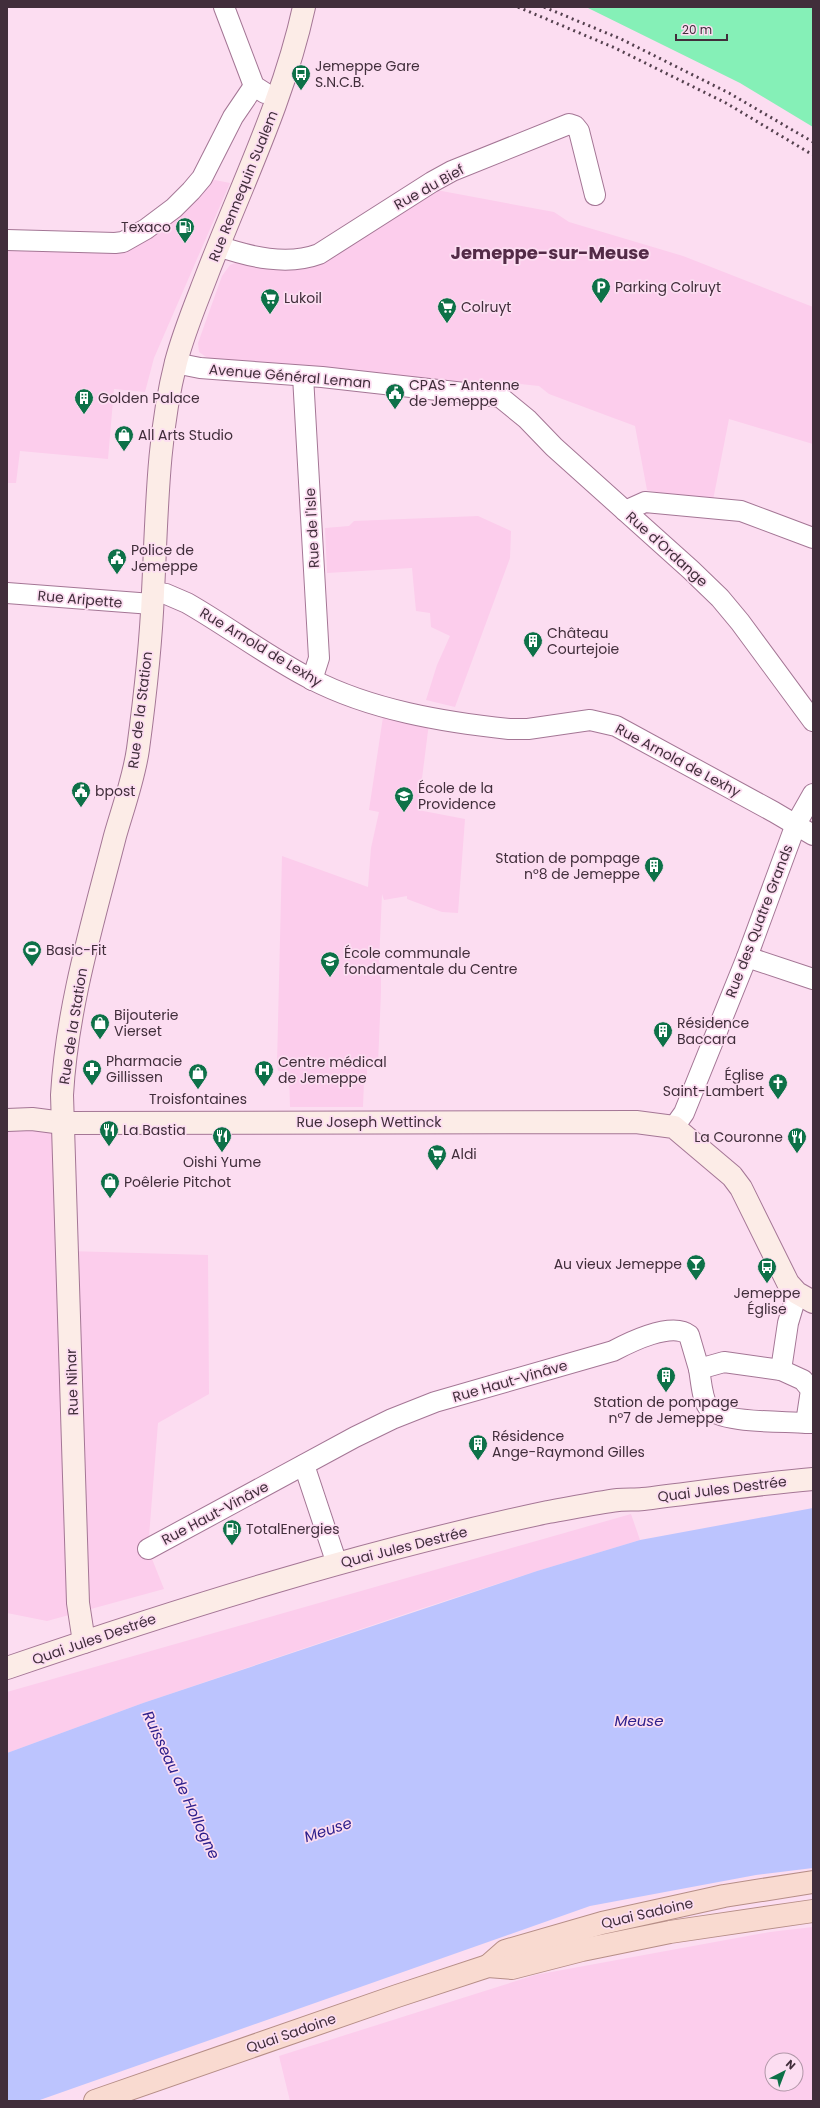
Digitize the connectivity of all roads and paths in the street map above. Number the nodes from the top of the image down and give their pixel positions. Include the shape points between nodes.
1 (224, 7) edge
2 (304, 7) edge
3 (254, 86) junction
4 (278, 98) junction
5 (595, 195) dead end
6 (7, 240) edge
7 (218, 246) junction
8 (176, 363) junction
9 (303, 376) junction
10 (500, 397) joint
11 (625, 511) junction
12 (813, 538) edge
13 (7, 593) edge
14 (153, 598) junction
15 (312, 680) junction
16 (813, 721) edge
17 (813, 794) edge
18 (796, 824) junction
19 (813, 835) edge
20 (747, 956) junction
21 (813, 979) edge
22 (7, 1120) edge
23 (63, 1123) junction
24 (674, 1127) junction
25 (805, 1297) edge
26 (699, 1369) junction
27 (781, 1370) junction
28 (809, 1423) edge
29 (304, 1466) junction
30 (813, 1479) edge
31 (148, 1549) dead end
32 (337, 1564) junction
33 (84, 1642) junction
34 (7, 1668) edge
35 (813, 1882) edge
36 (813, 1911) edge
37 (488, 1966) junction
38 (95, 2101) edge

1 - 3 street
2 - 4 street, Rue Rennequin Sualem via 296,43
3 - 4 street
3 - 6 street via 233,117 202,178 174,208 134,237 115,243
4 - 7 street, Rue Rennequin Sualem
5 - 7 street, Rue du Bief via 578,131 575,126 569,124 452,171 319,254 305,259 252,256
7 - 8 street, Rue Rennequin Sualem via 183,337
8 - 9 street, Avenue Général Leman via 200,368
8 - 14 street, Rue de la Station via 163,426
9 - 10 street, Avenue Général Leman
9 - 15 street, Rue de l'Isle via 319,658
10 - 11 street, Rue d'Ordange
11 - 12 street via 645,502 741,511
11 - 16 street, Rue d'Ordange via 720,598
13 - 14 street, Rue Aripette
14 - 15 street, Rue Arnold de Lexhy via 166,594 187,602
14 - 23 street, Rue de la Station via 137,752 77,982 64,1070
15 - 18 street, Rue Arnold de Lexhy via 395,710 491,727 528,729 590,720 616,726
17 - 18 street
18 - 19 street, Rue Arnold de Lexhy
18 - 20 street, Rue des Quatre Grands
20 - 21 street
20 - 24 street, Rue des Quatre Grands via 684,1113
22 - 23 street, Rue Joseph Wettinck via 32,1119
23 - 24 street, Rue Joseph Wettinck via 558,1121 636,1122
23 - 33 street, Rue Nihar via 78,1603
24 - 25 street via 732,1176 781,1273
25 - 27 street via 788,1323
26 - 27 street via 724,1362
26 - 28 street via 707,1407 715,1414 732,1418
26 - 29 street, Rue Haut-Vinâve via 689,1335 678,1330 670,1330 628,1343 613,1352 419,1408 362,1433
27 - 28 street via 796,1375 809,1386
29 - 31 street, Rue Haut-Vinâve
29 - 32 street
30 - 32 street, Quai Jules Destrée via 604,1502 484,1527
32 - 33 street, Quai Jules Destrée via 158,1617
33 - 34 street, Quai Jules Destrée
35 - 37 main road, Quai Sadoine via 724,1896 602,1923 505,1951
36 - 37 main road, Quai Sadoine via 670,1932 512,1968
37 - 38 main road, Quai Sadoine

